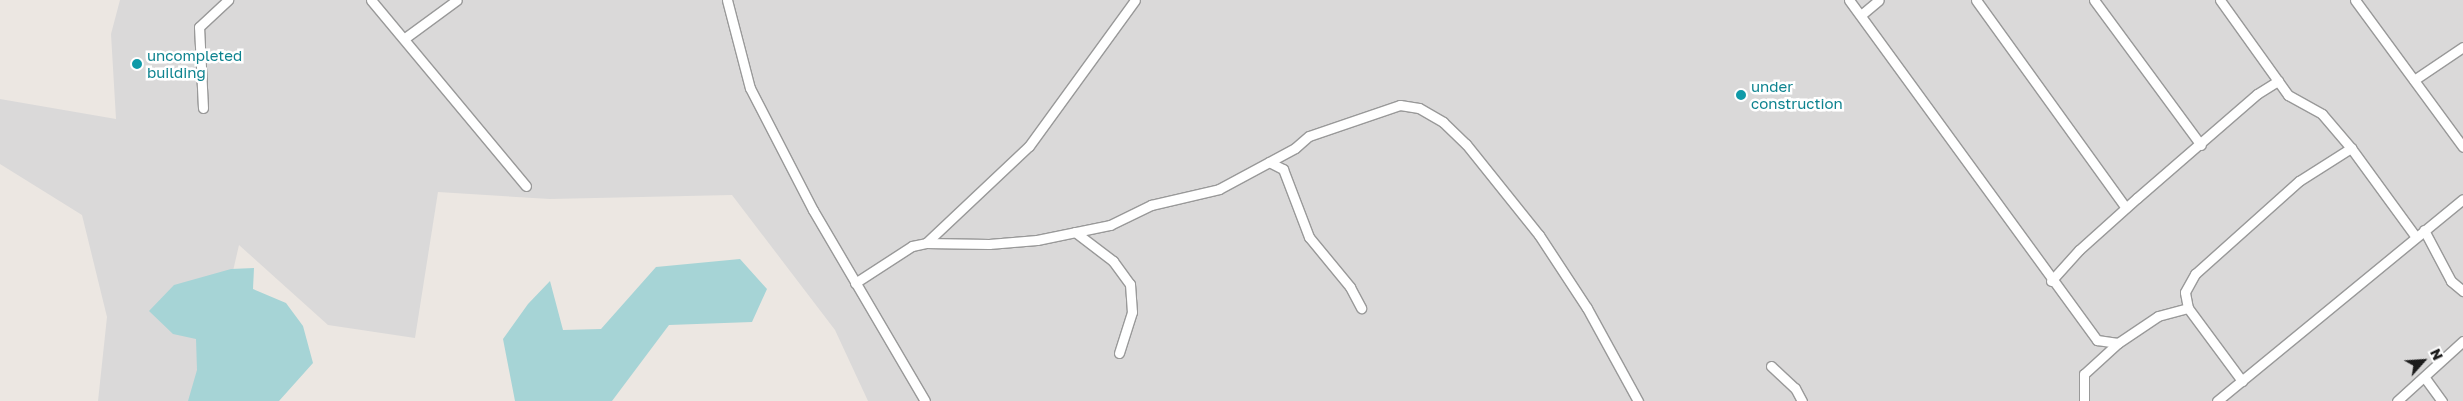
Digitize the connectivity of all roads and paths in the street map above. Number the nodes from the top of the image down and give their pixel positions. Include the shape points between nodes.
1 (228, 0) edge
2 (371, 0) edge
3 (457, 0) edge
4 (727, 0) edge
5 (1135, 0) edge
6 (1849, 0) edge
7 (1879, 0) edge
8 (1976, 0) edge
9 (2094, 0) edge
10 (2220, 0) edge
11 (2355, 0) edge
12 (1861, 15) junction
13 (405, 38) junction
14 (2463, 47) edge
15 (2414, 80) junction
16 (2278, 81) junction
17 (203, 108) dead end
18 (2201, 145) junction
19 (2463, 147) edge
20 (2351, 148) junction
21 (1269, 162) junction
22 (526, 186) dead end
23 (2463, 199) edge
24 (2126, 208) junction
25 (2424, 230) junction
26 (1075, 232) junction
27 (2416, 237) junction
28 (926, 243) junction
29 (2051, 281) junction
30 (855, 282) junction
31 (2463, 291) edge
32 (1362, 308) dead end
33 (2188, 308) junction
34 (2463, 341) edge
35 (2118, 343) junction
36 (1119, 353) dead end
37 (1771, 366) dead end
38 (2424, 378) junction
39 (2242, 382) junction
40 (925, 401) edge
41 (1638, 401) edge
42 (1802, 401) edge
43 (2084, 401) edge
44 (2217, 401) edge
45 (2397, 401) edge
46 (2442, 401) edge

1 - 17 street via 199,27
2 - 13 street
3 - 13 street
4 - 30 street via 750,88
5 - 28 street via 1029,146
6 - 12 street
7 - 12 street
8 - 24 street
9 - 18 street
10 - 16 street
11 - 15 street
12 - 29 street via 1883,51
13 - 22 street
14 - 15 street
15 - 19 street
16 - 18 street via 2257,94
16 - 20 street via 2295,101 2322,114
18 - 24 street
20 - 27 street
20 - 33 street via 2299,182 2195,274 2185,292
21 - 26 street via 1219,190 1151,205 1110,225
21 - 32 street via 1283,169 1309,237 1350,287
21 - 41 street via 1309,136 1400,105 1419,108 1443,122 1466,144 1539,235 1587,308
23 - 25 street
24 - 29 street via 2079,250
25 - 27 street
25 - 31 street via 2451,280
26 - 28 street via 989,244
26 - 36 street via 1113,261 1130,284 1132,312
27 - 39 street
28 - 30 street via 912,246
29 - 35 street via 2097,340
30 - 40 street
33 - 35 street via 2158,316
33 - 39 street
34 - 38 street
35 - 43 street via 2084,374
37 - 42 street via 1795,388
38 - 45 street
38 - 46 street
39 - 44 street

